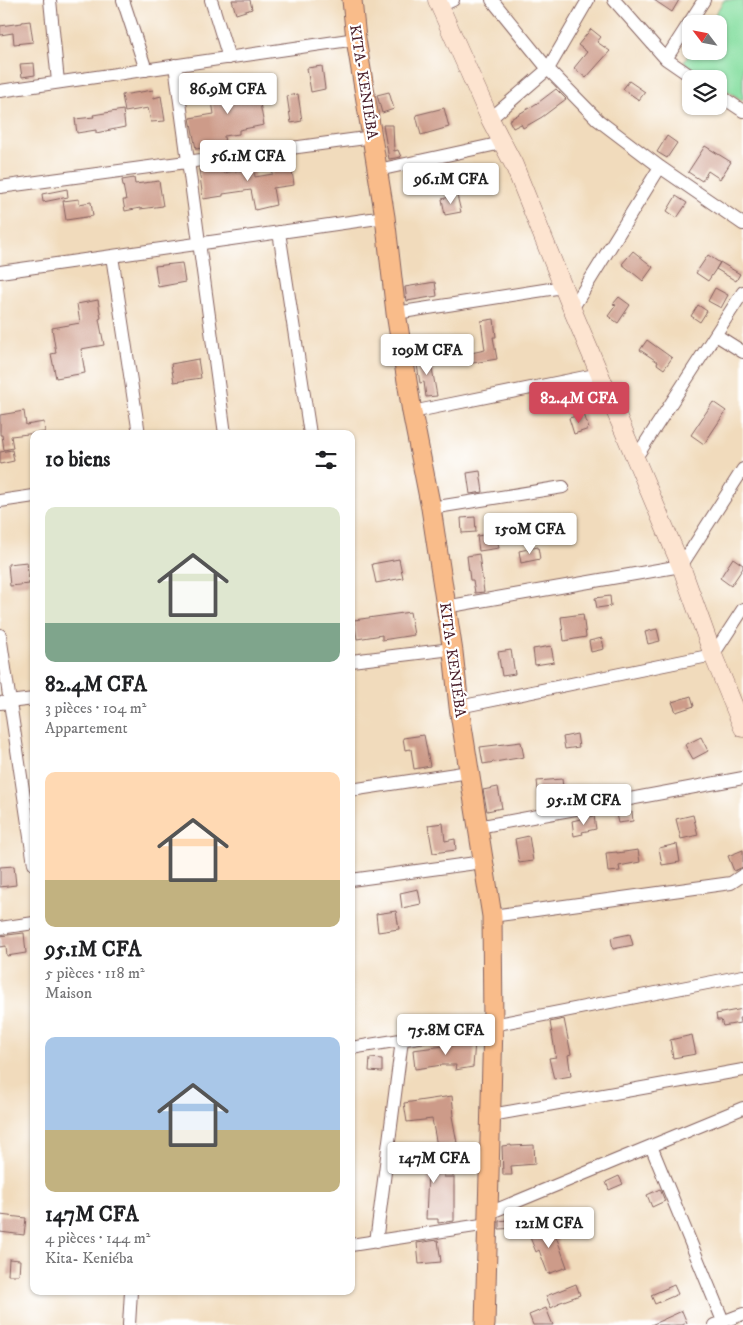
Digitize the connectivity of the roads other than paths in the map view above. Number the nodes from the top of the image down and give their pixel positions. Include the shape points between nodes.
1 (50, 0) edge
2 (123, 0) edge
3 (210, 0) edge
4 (352, 0) edge
5 (492, 0) edge
6 (588, 0) edge
7 (614, 0) edge
8 (704, 0) edge
9 (443, 2) edge
10 (356, 39) junction
11 (229, 58) junction
12 (666, 59) junction
13 (175, 66) junction
14 (146, 70) junction
15 (548, 70) junction
16 (682, 70) edge
17 (58, 82) junction
18 (0, 91) edge
19 (727, 100) edge
20 (743, 111) edge
21 (490, 119) junction
22 (373, 137) junction
23 (502, 143) junction
24 (188, 162) junction
25 (660, 168) junction
26 (378, 170) junction
27 (0, 187) edge
28 (385, 217) junction
29 (743, 224) edge
30 (279, 232) junction
31 (199, 243) junction
32 (112, 256) junction
33 (0, 272) edge
34 (563, 287) junction
35 (743, 292) edge
36 (572, 309) junction
37 (396, 314) junction
38 (716, 335) junction
39 (743, 352) edge
40 (600, 374) junction
41 (412, 412) junction
42 (138, 430) edge
43 (224, 430) edge
44 (309, 430) edge
45 (635, 459) junction
46 (743, 468) edge
47 (563, 487) dead end
48 (30, 497) edge
49 (0, 501) edge
50 (431, 508) junction
51 (681, 566) junction
52 (445, 607) junction
53 (743, 610) edge
54 (0, 634) edge
55 (452, 649) junction
56 (713, 655) junction
57 (355, 661) edge
58 (30, 700) edge
59 (5, 703) edge
60 (459, 707) junction
61 (743, 728) edge
62 (469, 772) junction
63 (743, 778) edge
64 (355, 789) edge
65 (478, 827) junction
66 (30, 842) edge
67 (483, 862) junction
68 (743, 875) edge
69 (355, 879) edge
70 (492, 916) junction
71 (30, 924) edge
72 (0, 928) edge
73 (743, 976) edge
74 (493, 1025) junction
75 (402, 1040) junction
76 (355, 1047) edge
77 (743, 1070) edge
78 (743, 1108) edge
79 (491, 1115) junction
80 (651, 1146) junction
81 (488, 1218) junction
82 (376, 1242) junction
83 (355, 1245) edge
84 (131, 1295) edge
85 (743, 1314) edge
86 (719, 1323) edge
87 (129, 1325) edge
88 (485, 1325) edge

1 - 17 street
2 - 14 street
3 - 11 street
4 - 10 main road, KITA- KENIÉBA
5 - 15 street
6 - 15 street
7 - 12 street
8 - 12 street
9 - 21 street
10 - 11 street
10 - 22 main road, KITA- KENIÉBA
11 - 13 street
12 - 16 street
13 - 14 street
13 - 24 street
14 - 17 street
15 - 21 street
15 - 25 street via 598,120
17 - 18 street
19 - 20 street
21 - 23 street
22 - 24 street
22 - 26 main road, KITA- KENIÉBA
23 - 26 street
23 - 34 street
24 - 27 street
24 - 31 street
25 - 29 street
25 - 36 street
26 - 28 main road, KITA- KENIÉBA
28 - 30 street
28 - 37 main road, KITA- KENIÉBA
30 - 31 street
30 - 44 street
31 - 32 street
31 - 43 street
32 - 33 street
32 - 42 street
34 - 36 street
34 - 37 street
35 - 38 street
36 - 40 street
37 - 41 main road, KITA- KENIÉBA
38 - 39 street
38 - 45 street
40 - 41 street
40 - 45 street
41 - 50 main road, KITA- KENIÉBA
45 - 51 street
46 - 51 street
47 - 50 street
48 - 49 street
50 - 52 main road, KITA- KENIÉBA
51 - 52 street
51 - 56 street
52 - 55 main road, KITA- KENIÉBA
53 - 56 street
54 - 59 street
55 - 57 street
55 - 60 main road, KITA- KENIÉBA
56 - 60 street
56 - 61 street
58 - 59 street
59 - 66 street
60 - 62 main road, KITA- KENIÉBA
62 - 64 street
62 - 65 main road, KITA- KENIÉBA
63 - 65 street
65 - 67 main road, KITA- KENIÉBA
67 - 69 street
67 - 70 main road, KITA- KENIÉBA
68 - 70 street via 731,883
70 - 74 main road, KITA- KENIÉBA
71 - 72 street
73 - 74 street
74 - 75 street
74 - 79 main road, KITA- KENIÉBA
75 - 76 street
75 - 82 street
77 - 79 street
78 - 80 street
79 - 81 main road, KITA- KENIÉBA
80 - 81 street
80 - 86 street
81 - 82 street
81 - 88 main road, KITA- KENIÉBA
82 - 83 street
84 - 87 street
85 - 86 street

